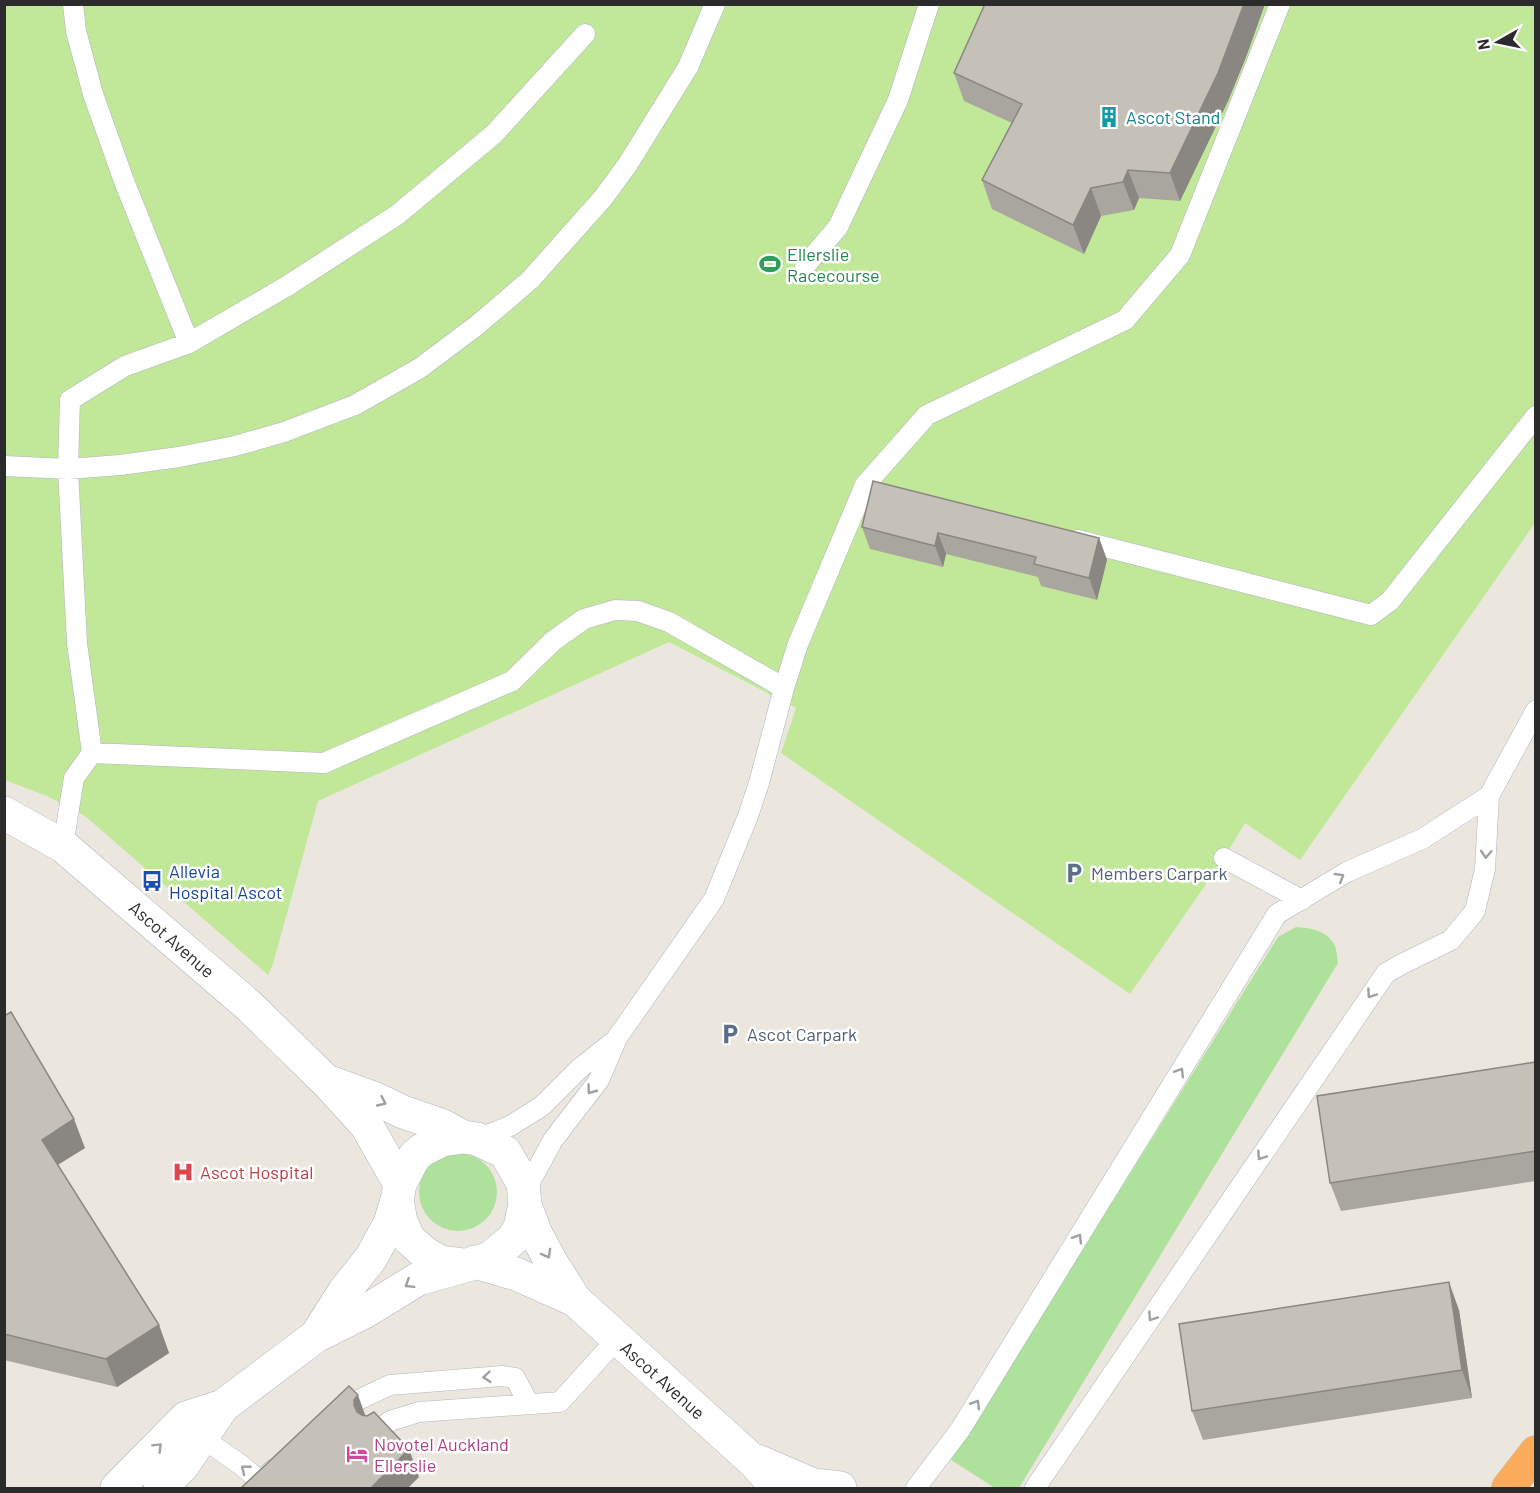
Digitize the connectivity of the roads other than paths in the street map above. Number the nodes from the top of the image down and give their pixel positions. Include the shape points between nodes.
1 (74, 4) edge
2 (716, 4) edge
3 (929, 4) edge
4 (1280, 4) edge
5 (585, 34) dead end
6 (805, 266) dead end
7 (189, 343) junction
8 (1536, 416) edge
9 (4, 466) edge
10 (68, 469) junction
11 (865, 485) junction
12 (888, 491) edge
13 (1061, 536) edge
14 (784, 688) junction
15 (1536, 710) edge
16 (92, 753) junction
17 (1489, 796) junction
18 (4, 813) edge
19 (63, 846) junction
20 (1224, 858) dead end
21 (1302, 900) junction
22 (617, 1038) junction
23 (327, 1082) junction
24 (470, 1138) junction
25 (398, 1192) junction
26 (525, 1199) junction
27 (469, 1264) junction
28 (575, 1300) junction
29 (316, 1336) junction
30 (617, 1339) junction
31 (529, 1404) junction
32 (223, 1406) junction
33 (325, 1423) edge
34 (376, 1432) edge
35 (201, 1437) junction
36 (1536, 1452) edge
37 (284, 1460) edge
38 (752, 1460) junction
39 (117, 1488) edge
40 (160, 1488) edge
41 (778, 1488) edge
42 (840, 1488) edge
43 (916, 1488) edge
44 (1035, 1488) edge
45 (1508, 1488) edge

1 - 7 lane via 76,31 93,94
2 - 10 lane via 688,67 603,198 530,280 420,368 355,405 284,432 156,461
3 - 6 lane via 898,100 838,227
4 - 11 lane via 1180,255 1125,321 927,415
5 - 7 lane via 494,134 397,215
7 - 10 lane via 124,366 70,400
8 - 13 lane via 1390,601 1371,615
9 - 10 lane
10 - 16 lane via 77,643
11 - 12 lane
11 - 14 lane via 798,644
14 - 16 lane via 669,622 638,611 615,610 584,619 553,641 512,681 324,763
14 - 22 lane via 759,783 714,899
15 - 17 lane
16 - 19 lane via 74,778
21 -> 17 lane via 1347,872 1422,839
17 -> 44 lane via 1485,869 1475,911 1452,939 1386,973
18 - 19 street, Ascot Avenue
19 - 23 street, Ascot Avenue via 248,1005
20 - 21 lane
43 -> 21 lane via 960,1430 1277,914
22 - 24 lane via 542,1106 510,1126
22 -> 26 lane via 598,1080 554,1140
23 -> 24 street, Ascot Avenue
23 - 25 street, Ascot Avenue via 367,1126
24 - 25 street via 442,1140 422,1150 414,1157
24 - 26 street via 505,1152 523,1183
25 - 27 street via 401,1222 409,1239 441,1262
25 - 29 street via 390,1223
26 - 27 street via 520,1227 513,1239 489,1259
26 -> 28 street, Ascot Avenue via 536,1234
27 - 28 street, Ascot Avenue via 516,1274
27 -> 29 street via 418,1279
28 - 30 street, Ascot Avenue
29 - 32 street
30 - 31 lane via 560,1402
30 - 38 street, Ascot Avenue
31 -> 33 lane via 515,1378 502,1376 390,1385 356,1401
31 - 34 lane via 419,1412 390,1421
32 - 35 street
39 -> 32 street via 186,1418
37 -> 35 lane via 260,1481
35 - 40 street via 183,1465
36 - 45 highway
38 - 41 street, Ascot Avenue
38 - 42 street, Ascot Avenue via 813,1485

